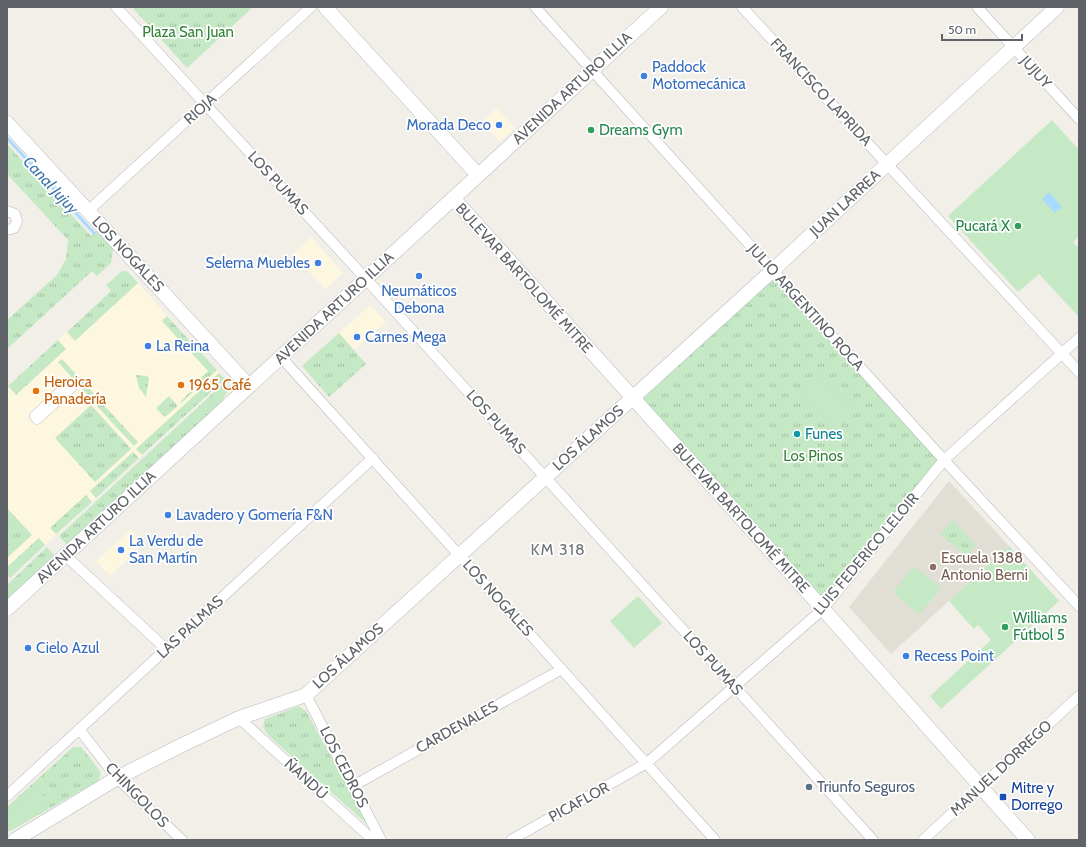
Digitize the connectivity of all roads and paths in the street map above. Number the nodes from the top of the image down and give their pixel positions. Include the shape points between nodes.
1 (116, 7) edge
2 (311, 7) edge
3 (325, 7) edge
4 (535, 7) edge
5 (661, 7) edge
6 (742, 7) edge
7 (977, 7) edge
8 (1057, 7) edge
9 (1014, 48) junction
10 (593, 70) junction
11 (205, 104) junction
12 (1079, 119) edge
13 (7, 123) edge
14 (887, 164) junction
15 (478, 175) junction
16 (453, 198) junction
17 (7, 211) edge
18 (88, 211) junction
19 (7, 230) edge
20 (773, 270) junction
21 (366, 279) junction
22 (1079, 338) edge
23 (1062, 353) junction
24 (281, 357) junction
25 (1079, 372) edge
26 (73, 384) dead end
27 (249, 386) junction
28 (632, 398) junction
29 (35, 418) dead end
30 (372, 458) junction
31 (944, 460) junction
32 (545, 477) junction
33 (66, 555) junction
34 (460, 555) junction
35 (1079, 606) edge
36 (7, 609) edge
37 (823, 609) junction
38 (166, 649) junction
39 (562, 669) junction
40 (734, 686) junction
41 (306, 695) junction
42 (1079, 696) edge
43 (239, 718) junction
44 (79, 729) junction
45 (647, 763) junction
46 (117, 778) junction
47 (353, 786) junction
48 (981, 787) junction
49 (7, 796) edge
50 (14, 840) edge
51 (182, 840) edge
52 (373, 840) edge
53 (381, 840) edge
54 (511, 840) edge
55 (715, 840) edge
56 (873, 840) edge
57 (923, 840) edge
58 (1028, 840) edge

1 - 11 street, LOS PUMAS
2 - 11 street, RIOJA
3 - 15 street
4 - 10 street, JULIO ARGENTINO ROCA
5 - 10 street, AVENIDA ARTURO ILLIA
6 - 14 street, FRANCISCO LAPRIDA
7 - 9 street, JUJUY
8 - 9 street, JUAN LARREA
9 - 12 street, JUJUY
9 - 14 street, JUAN LARREA
10 - 15 street, AVENIDA ARTURO ILLIA
10 - 20 street, JULIO ARGENTINO ROCA
11 - 18 street, RIOJA
11 - 21 street, LOS PUMAS
13 - 18 street, LOS NOGALES
14 - 20 street, JUAN LARREA
14 - 23 street, FRANCISCO LAPRIDA
15 - 16 street, AVENIDA ARTURO ILLIA
16 - 21 street, AVENIDA ARTURO ILLIA
16 - 28 street, BULEVAR BARTOLOMÉ MITRE
17 - 19 street via 15,214 17,221 14,228
18 - 27 street, LOS NOGALES
20 - 28 street, JUAN LARREA
20 - 31 street, JULIO ARGENTINO ROCA
21 - 24 street, AVENIDA ARTURO ILLIA
21 - 32 street, LOS PUMAS
22 - 23 street, LUIS FEDERICO LELOIR
23 - 25 street, FRANCISCO LAPRIDA
23 - 31 street, LUIS FEDERICO LELOIR
24 - 27 street, AVENIDA ARTURO ILLIA
24 - 30 street, LOS NOGALES
26 - 29 street
27 - 33 street, AVENIDA ARTURO ILLIA
28 - 32 street, LOS ÁLAMOS
28 - 37 street, BULEVAR BARTOLOMÉ MITRE
30 - 34 street, LOS NOGALES
30 - 38 street, LAS PALMAS
31 - 35 street, JULIO ARGENTINO ROCA
31 - 37 street, LUIS FEDERICO LELOIR
32 - 34 street, LOS ÁLAMOS
32 - 40 street, LOS PUMAS
33 - 36 street, AVENIDA ARTURO ILLIA
33 - 38 street
34 - 39 street, LOS NOGALES
34 - 41 street, LOS ÁLAMOS
37 - 40 street, LUIS FEDERICO LELOIR
37 - 48 street, BULEVAR BARTOLOMÉ MITRE
38 - 44 street, LAS PALMAS
39 - 45 street, LOS NOGALES
39 - 47 street, CARDENALES
40 - 45 street, LUIS FEDERICO LELOIR
40 - 56 street, LOS PUMAS
41 - 43 street, LOS ÁLAMOS
41 - 47 street, LOS CEDROS
42 - 48 street, MANUEL DORREGO
43 - 46 street, LOS ÁLAMOS
43 - 52 street, ÑANDÚ
44 - 46 street, CHINGOLOS
44 - 49 street, LAS PALMAS
45 - 54 street, PICAFLOR
45 - 55 street, LOS NOGALES
46 - 50 street, LOS ÁLAMOS
46 - 51 street, CHINGOLOS
47 - 53 street, LOS CEDROS
48 - 57 street, MANUEL DORREGO
48 - 58 street, BULEVAR BARTOLOMÉ MITRE

